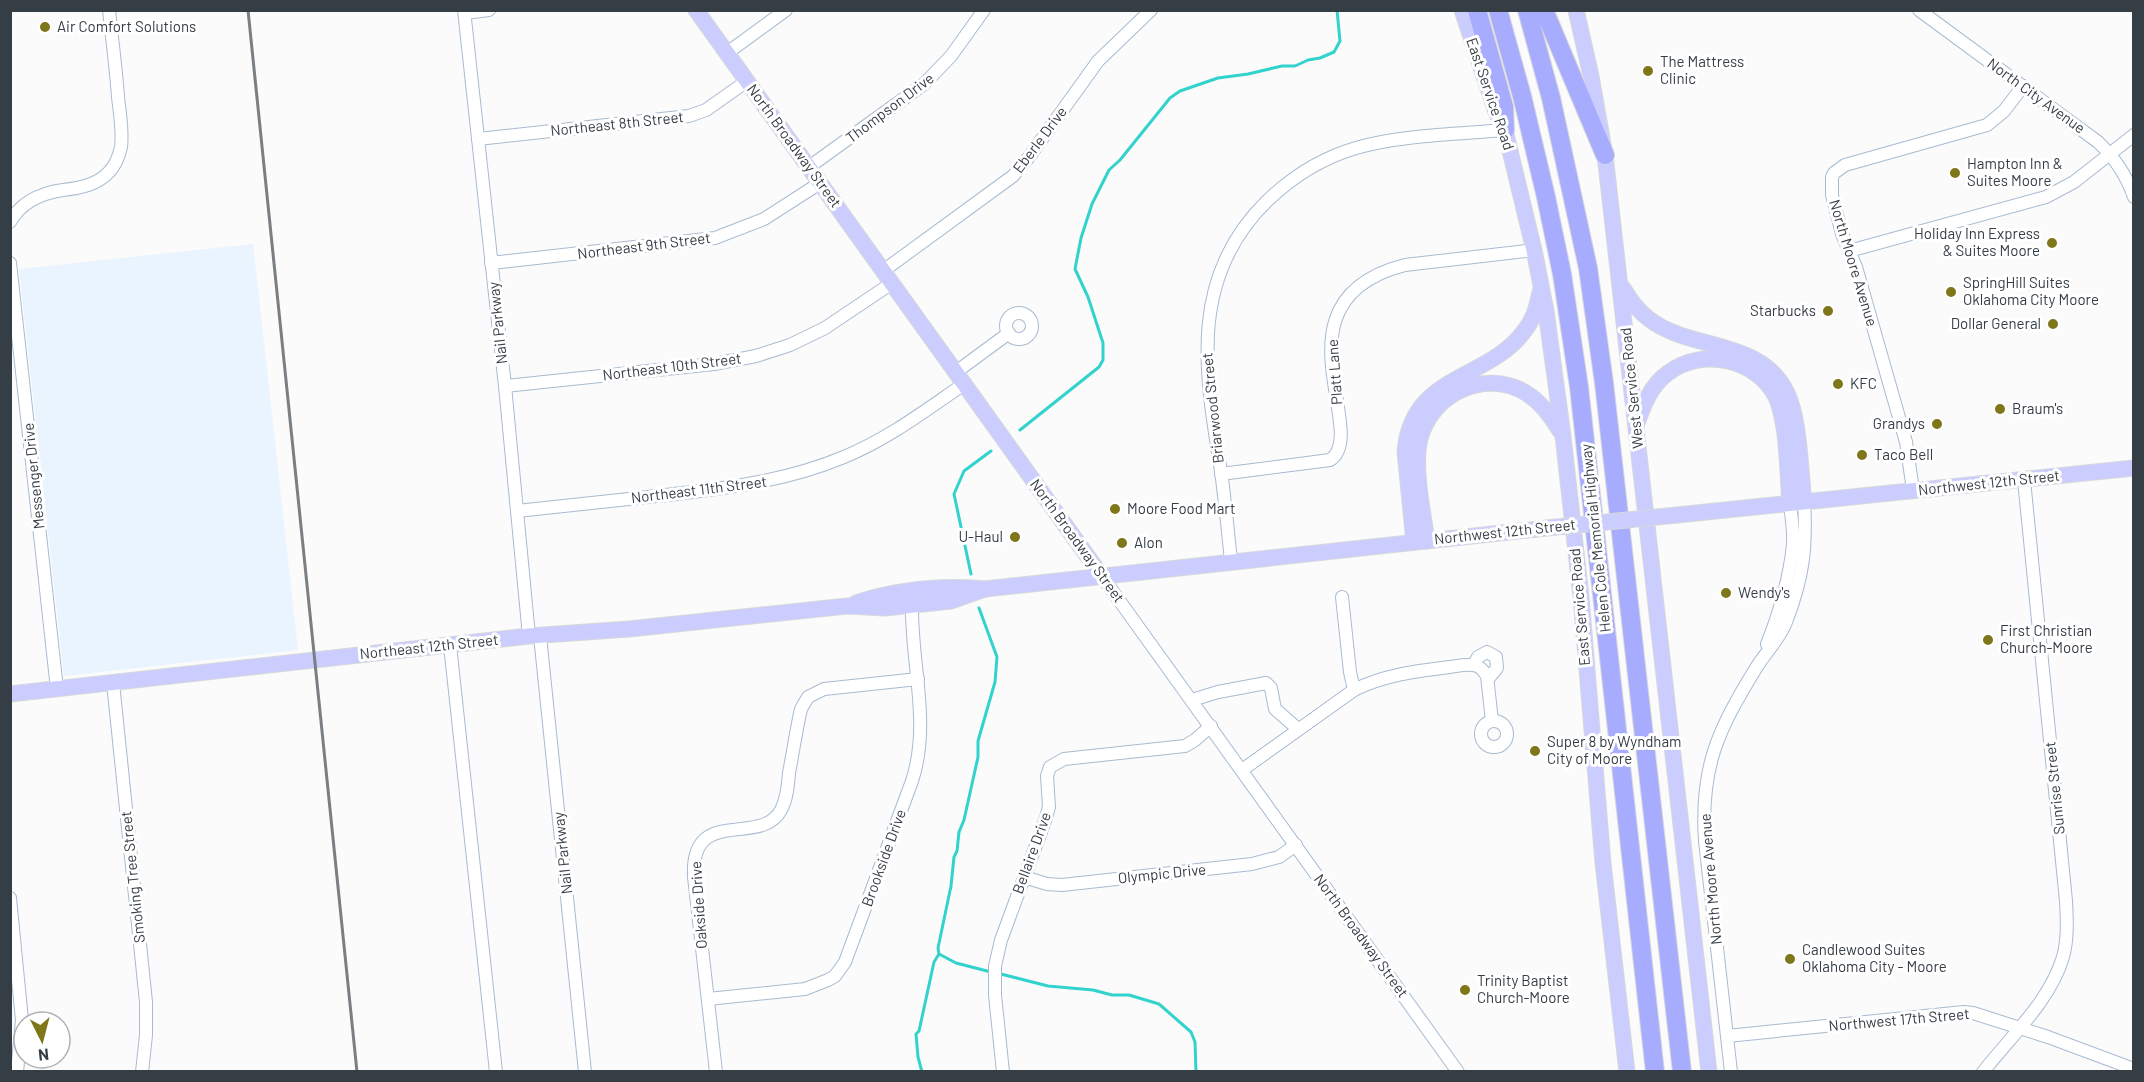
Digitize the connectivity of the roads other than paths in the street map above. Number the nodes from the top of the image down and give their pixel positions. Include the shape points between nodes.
1 (110, 10) edge
2 (489, 10) edge
3 (696, 10) edge
4 (786, 10) edge
5 (984, 10) edge
6 (1151, 10) edge
7 (1462, 10) edge
8 (1476, 10) edge
9 (1498, 10) edge
10 (1527, 10) edge
11 (1544, 10) edge
12 (1576, 10) edge
13 (1919, 10) edge
14 (465, 12) edge
15 (727, 53) junction
16 (747, 81) junction
17 (2023, 86) junction
18 (1505, 130) junction
19 (2133, 135) edge
20 (478, 140) junction
21 (2110, 153) junction
22 (1605, 155) junction
23 (809, 167) junction
24 (820, 183) junction
25 (2133, 197) edge
26 (10, 222) edge
27 (1534, 250) junction
28 (1849, 251) junction
29 (10, 263) edge
30 (491, 263) junction
31 (888, 277) junction
32 (1620, 284) junction
33 (1541, 286) junction
34 (1009, 333) dead end
35 (960, 378) junction
36 (505, 386) junction
37 (1636, 426) junction
38 (1563, 436) junction
39 (2133, 468) edge
40 (1221, 474) junction
41 (2024, 480) junction
42 (1913, 490) junction
43 (1797, 502) junction
44 (517, 511) junction
45 (1420, 541) junction
46 (1231, 561) junction
47 (1101, 575) junction
48 (985, 589) joint
49 (1342, 597) dead end
50 (909, 598) junction
51 (534, 636) junction
52 (450, 645) junction
53 (1474, 665) junction
54 (918, 679) junction
55 (1488, 680) junction
56 (113, 683) junction
57 (57, 689) junction
58 (1354, 690) junction
59 (10, 694) edge
60 (1192, 700) junction
61 (1492, 721) dead end
62 (1211, 726) junction
63 (1298, 729) junction
64 (1242, 770) junction
65 (1296, 845) junction
66 (1024, 877) junction
67 (10, 898) edge
68 (708, 999) junction
69 (2019, 1027) junction
70 (1727, 1036) junction
71 (2133, 1069) edge
72 (17, 1071) edge
73 (142, 1071) edge
74 (496, 1071) edge
75 (585, 1071) edge
76 (716, 1071) edge
77 (1003, 1071) edge
78 (1458, 1071) edge
79 (1627, 1071) edge
80 (1655, 1071) edge
81 (1682, 1071) edge
82 (1709, 1071) edge
83 (1731, 1071) edge
84 (1983, 1071) edge

1 - 26 street via 121,120 118,157 109,172 96,182 34,198
2 - 14 street
3 - 15 main road, North Broadway Street
4 - 15 street
5 - 23 street, Thompson Drive via 951,56 924,84
6 - 31 street, Eberle Drive via 1098,61 1013,176
7 - 18 main road, East Service Road
8 - 18 highway via 1504,107
9 - 80 highway, Helen Cole Memorial Highway via 1546,197 1579,387
10 - 81 highway, Helen Cole Memorial Highway via 1588,268
11 - 22 highway
12 - 22 main road
13 - 17 street, North City Avenue
14 - 20 street, Nail Parkway
15 - 16 main road, North Broadway Street
16 - 20 street, Northeast 8th Street via 706,110 689,116
16 - 23 main road, North Broadway Street
17 - 21 street, North City Avenue
17 - 28 street, North Moore Avenue via 1987,125 1845,165 1834,173 1832,195
18 - 27 main road, East Service Road
18 - 40 street, Briarwood Street via 1398,140 1351,149 1307,169 1260,208 1244,228 1222,269 1209,314 1206,360
19 - 21 street
20 - 30 street, Nail Parkway
21 - 25 street, North City Avenue via 2122,169
21 - 28 street via 2074,182 2046,196
22 - 32 main road
23 - 24 main road, North Broadway Street
24 - 30 street, Northeast 9th Street via 764,219 715,238
24 - 31 main road, North Broadway Street
27 - 33 main road, East Service Road
27 - 40 street, Platt Lane via 1405,265 1364,281 1344,302 1331,336 1341,437 1339,453 1322,462
28 - 42 street, North Moore Avenue via 1906,442
29 - 57 street, Messenger Drive
30 - 36 street, Nail Parkway
31 - 35 main road, North Broadway Street
31 - 36 street, Northeast 10th Street via 825,328 756,356
32 - 37 main road, West Service Road
32 - 43 main road via 1635,307 1660,326 1749,356 1779,381 1794,413
33 - 38 main road, East Service Road
33 - 45 main road via 1536,311 1519,338 1502,353 1436,392 1414,419 1405,452
34 - 35 street, Northeast 11th Street
35 - 44 street, Northeast 11th Street via 921,414 866,447 792,476 730,488
35 - 47 main road, North Broadway Street
36 - 44 street, Nail Parkway
37 - 43 main road via 1656,384 1678,367 1716,359 1745,367 1770,388 1780,411
37 - 82 main road, West Service Road
38 - 45 main road via 1542,406 1518,389 1484,384 1448,397 1431,414 1418,447
38 - 79 main road, East Service Road via 1602,853
39 - 41 main road, Northwest 12th Street
40 - 46 street, Briarwood Street
41 - 42 main road, Northwest 12th Street
41 - 69 street, Sunrise Street via 2067,938 2059,971
42 - 43 main road, Northwest 12th Street
43 - 45 main road, Northwest 12th Street, bridge
43 - 70 street, North Moore Avenue via 1806,539 1802,570 1785,624 1736,700 1721,729 1707,773 1705,841
44 - 51 street, Nail Parkway
45 - 46 main road, Northwest 12th Street
46 - 47 main road, Northwest 12th Street
47 - 48 main road, Northwest 12th Street
47 - 60 street, North Broadway Street
48 - 50 main road, Northeast 12th Street via 950,586
49 - 58 street
50 - 51 main road, Northeast 12th Street via 885,608 848,606
50 - 54 street, Brookside Drive
51 - 52 main road, Northeast 12th Street
51 - 75 street, Nail Parkway
52 - 56 main road, Northeast 12th Street
52 - 74 street
53 - 55 street via 1484,671
53 - 55 street via 1487,652 1496,657 1497,668
53 - 58 street via 1400,674
54 - 68 street, Brookside Drive via 921,731 917,767 846,962 835,976 806,989
54 - 68 street, Oakside Drive via 824,689 808,697 801,709 781,810 763,825 713,834 696,851 693,864
55 - 61 street
56 - 57 main road, Northeast 12th Street
56 - 73 street, Smoking Tree Street via 146,994
57 - 59 main road, Northeast 12th Street
58 - 63 street
60 - 62 street, North Broadway Street
60 - 63 street via 1266,683 1271,688 1275,710
62 - 64 street, North Broadway Street
62 - 66 street, Bellaire Drive via 1185,746 1064,759 1053,764 1047,776 1049,807
63 - 64 street
64 - 65 street, North Broadway Street
65 - 66 street, Olympic Drive via 1279,857 1252,864 1062,885
65 - 78 street, North Broadway Street
66 - 77 street, Bellaire Drive via 995,966
67 - 72 street via 22,1020
68 - 76 street, Oakside Drive
69 - 70 street, Northwest 17th Street via 1964,1012
69 - 71 street, Northwest 17th Street
69 - 84 street, Sunrise Street
70 - 83 street, North Moore Avenue

